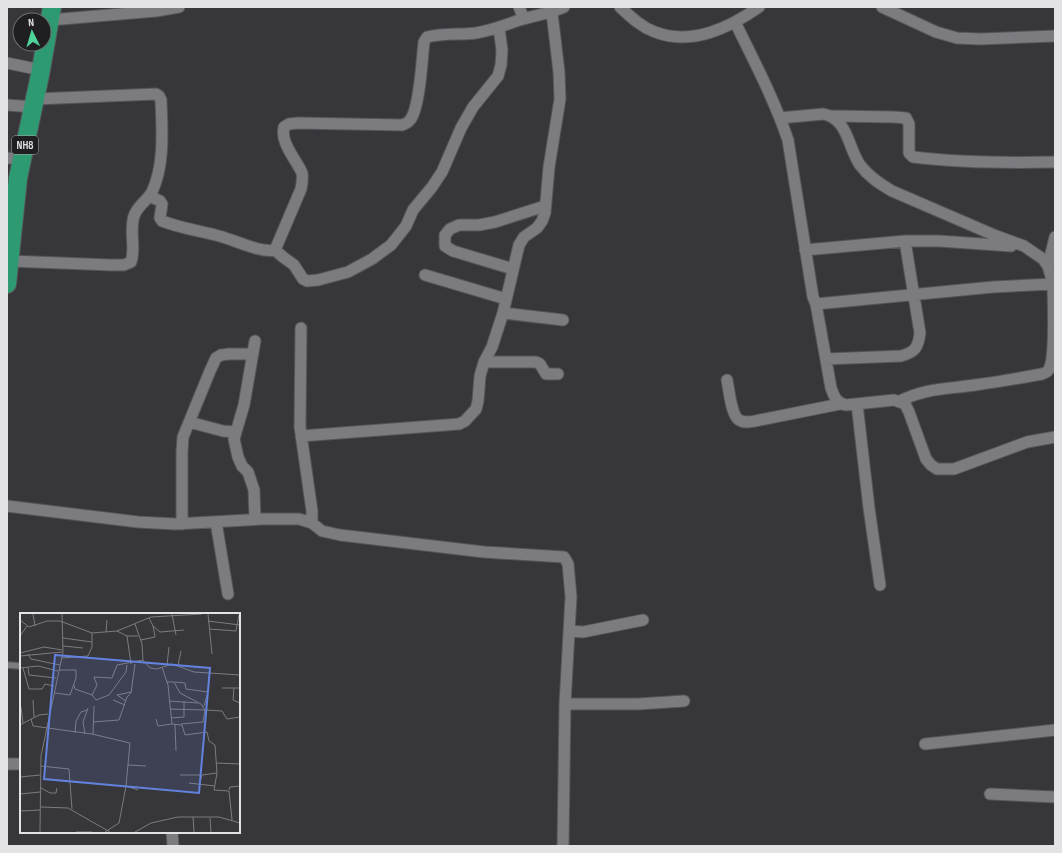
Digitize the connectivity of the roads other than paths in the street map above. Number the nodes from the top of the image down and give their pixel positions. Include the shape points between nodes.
1 (179, 7) edge
2 (519, 7) edge
3 (564, 7) edge
4 (620, 7) edge
5 (759, 7) edge
6 (882, 7) edge
7 (552, 13) junction
8 (52, 14) edge
9 (524, 19) junction
10 (735, 22) junction
11 (499, 28) junction
12 (1055, 36) edge
13 (44, 52) edge
14 (7, 63) edge
15 (41, 70) junction
16 (34, 103) junction
17 (7, 104) edge
18 (832, 116) junction
19 (780, 118) junction
20 (15, 158) edge
21 (1055, 162) edge
22 (149, 196) junction
23 (545, 206) junction
24 (11, 211) edge
25 (1055, 237) edge
26 (905, 241) junction
27 (1024, 246) junction
28 (276, 250) junction
29 (805, 250) junction
30 (10, 261) junction
31 (1048, 266) junction
32 (513, 269) junction
33 (425, 275) dead end
34 (7, 284) edge
35 (1054, 284) edge
36 (914, 294) junction
37 (506, 299) junction
38 (816, 304) junction
39 (503, 313) junction
40 (563, 320) dead end
41 (301, 328) dead end
42 (255, 341) dead end
43 (252, 354) junction
44 (826, 359) junction
45 (484, 362) junction
46 (558, 374) dead end
47 (727, 380) dead end
48 (900, 401) junction
49 (840, 404) junction
50 (857, 404) junction
51 (189, 422) junction
52 (236, 432) junction
53 (301, 436) junction
54 (1055, 437) edge
55 (7, 506) edge
56 (255, 519) junction
57 (216, 522) junction
58 (312, 522) junction
59 (182, 524) junction
60 (880, 585) dead end
61 (228, 594) dead end
62 (644, 620) dead end
63 (570, 631) junction
64 (7, 665) edge
65 (20, 666) edge
66 (684, 701) dead end
67 (565, 704) junction
68 (1055, 730) edge
69 (925, 744) dead end
70 (7, 764) edge
71 (20, 764) edge
72 (990, 794) dead end
73 (1055, 797) edge
74 (172, 833) edge
75 (173, 846) edge
76 (563, 846) edge

1 - 8 street via 156,11
2 - 9 street
3 - 7 street
4 - 10 street via 643,26 673,37 704,35
5 - 10 street
6 - 12 street via 936,32 957,38
7 - 9 street
7 - 23 street via 560,99
9 - 11 street
10 - 19 street
11 - 28 street via 502,50 498,76 473,107 442,172 391,245 348,272 307,281 294,265
11 - 28 street via 476,33 428,36 424,42 419,90 410,122 402,125 298,123 284,127 282,132 285,142 302,174 303,181
13 - 15 highway, NH8
14 - 15 street
15 - 16 highway, NH8
16 - 17 street
16 - 20 highway, NH8
16 - 22 street via 130,95 159,96 161,144 156,181
18 - 19 street via 824,114
18 - 21 street via 906,118 909,124 909,153 913,157 947,162
18 - 27 street via 840,122 859,164 877,183
19 - 29 street via 788,140
20 - 24 highway, NH8
22 - 28 street via 162,204 162,221 261,249
22 - 30 street via 136,209 133,218 131,262 111,265
23 - 32 street via 542,221 519,245
23 - 32 street via 495,222 459,225 445,235 446,246 453,251
24 - 30 highway, NH8
25 - 31 street
26 - 27 street
26 - 29 street
26 - 36 street
27 - 31 street via 1043,259
29 - 38 street
30 - 34 highway, NH8
31 - 35 street
32 - 37 street
33 - 37 street
35 - 36 street
35 - 48 street via 1053,352 1047,372 974,385 933,389
36 - 38 street
36 - 44 street via 920,333 916,349 901,356
37 - 39 street
38 - 44 street
39 - 40 street
39 - 45 street via 492,347
41 - 53 street
42 - 43 street
43 - 51 street via 229,354 216,358
43 - 52 street via 244,405
44 - 49 street via 831,388
45 - 46 street via 536,362 546,374
45 - 53 street via 476,409 459,424
47 - 49 street via 734,413 740,421 755,421
48 - 50 street
48 - 54 street via 909,412 926,459 937,468 954,469 1027,442
49 - 50 street
50 - 60 street via 868,508
51 - 52 street
51 - 59 street via 183,437
52 - 56 street via 234,440 238,457 248,472 254,490
53 - 58 street
55 - 59 street via 138,522
56 - 57 street
56 - 58 street via 299,519
57 - 59 street
57 - 61 street
58 - 63 street via 322,531 340,535 484,552 564,557 568,564 571,597
62 - 63 street via 583,632
63 - 67 street
64 - 65 lane
66 - 67 street
67 - 76 street
68 - 69 street
70 - 71 street
72 - 73 street
74 - 75 street

